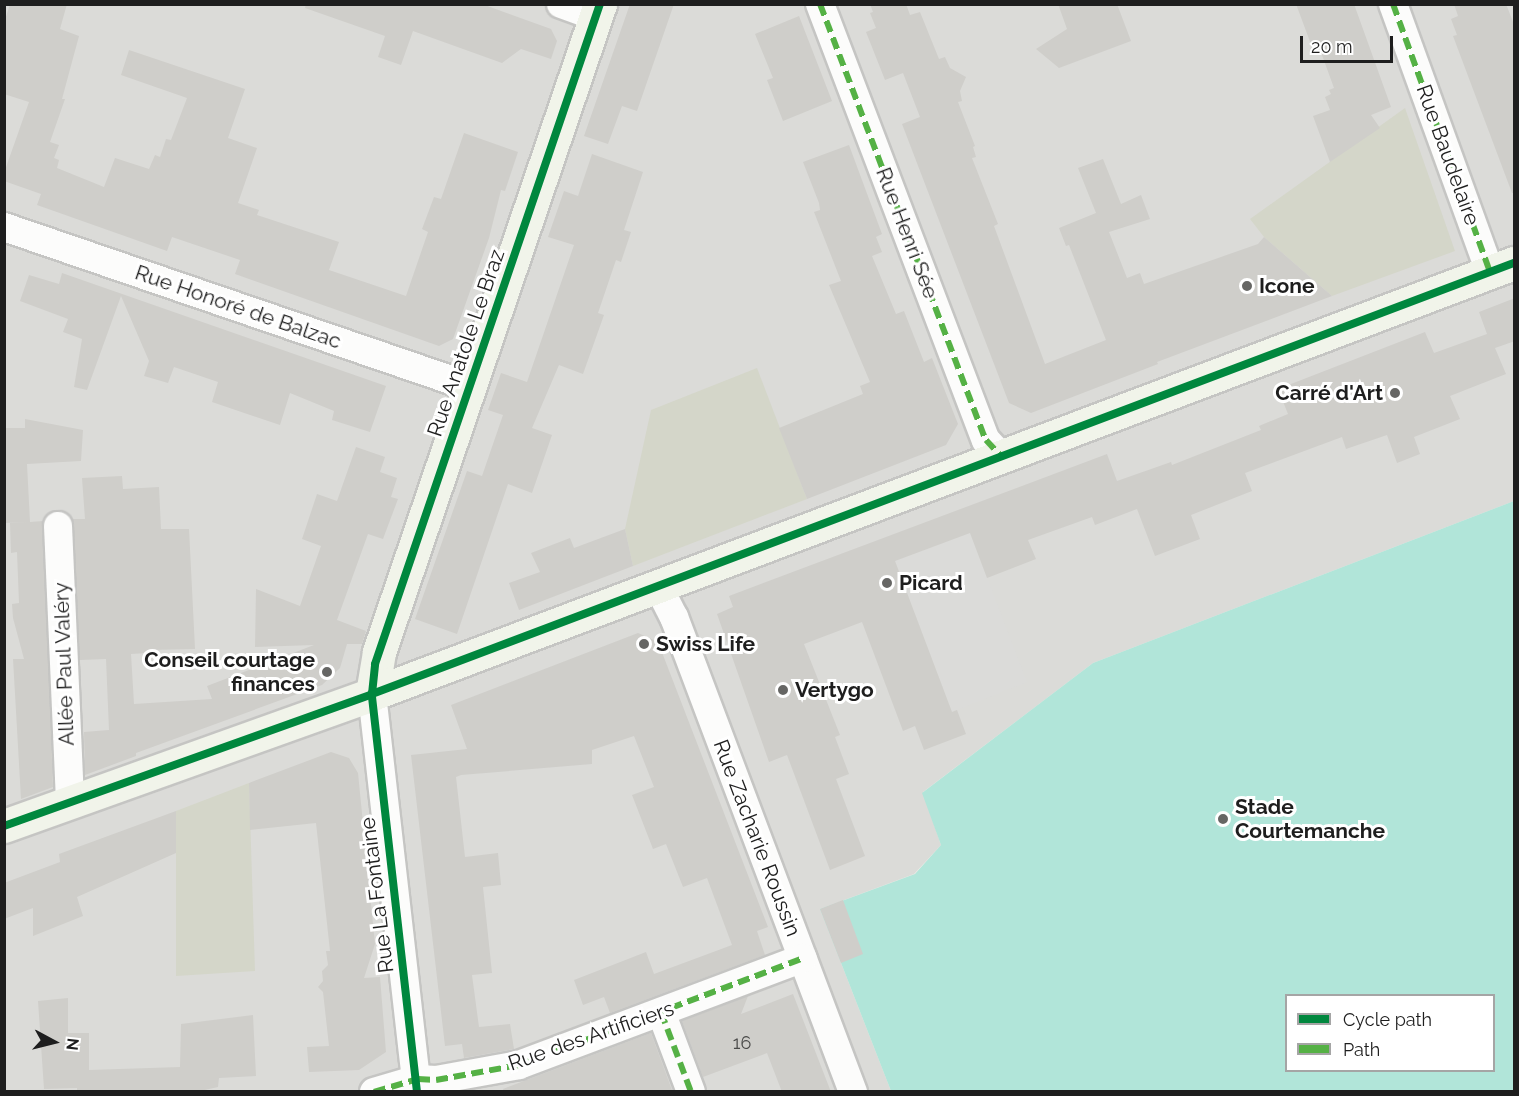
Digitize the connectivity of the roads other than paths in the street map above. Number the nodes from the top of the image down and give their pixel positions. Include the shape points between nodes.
1 (561, 4) edge
2 (820, 4) edge
3 (1393, 4) edge
4 (598, 11) edge
5 (4, 227) edge
6 (1502, 267) edge
7 (470, 387) junction
8 (1001, 456) junction
9 (58, 526) dead end
10 (658, 586) junction
11 (372, 694) junction
12 (69, 801) junction
13 (4, 826) edge
14 (803, 958) junction
15 (662, 1012) junction
16 (417, 1085) edge
17 (374, 1092) edge
18 (691, 1092) edge
19 (853, 1092) edge

1 - 4 street
2 - 8 street, Rue Henri Sée via 986,440
3 - 6 street, Rue Baudelaire
4 - 7 main road, Rue Anatole Le Braz
5 - 7 street, Rue Honoré de Balzac
6 - 8 main road
7 - 11 main road, Rue Anatole Le Braz via 379,652
8 - 10 main road
9 - 12 street, Allée Paul Valéry
10 - 11 main road
10 - 14 street, Rue Zacharie Roussin via 674,617
11 - 12 main road
11 - 16 street, Rue La Fontaine
12 - 13 main road
14 - 15 street, Rue des Artificiers
14 - 19 street, Rue Zacharie Roussin
15 - 16 street, Rue des Artificiers via 519,1065
15 - 18 street
16 - 17 street, Rue des Artificiers

